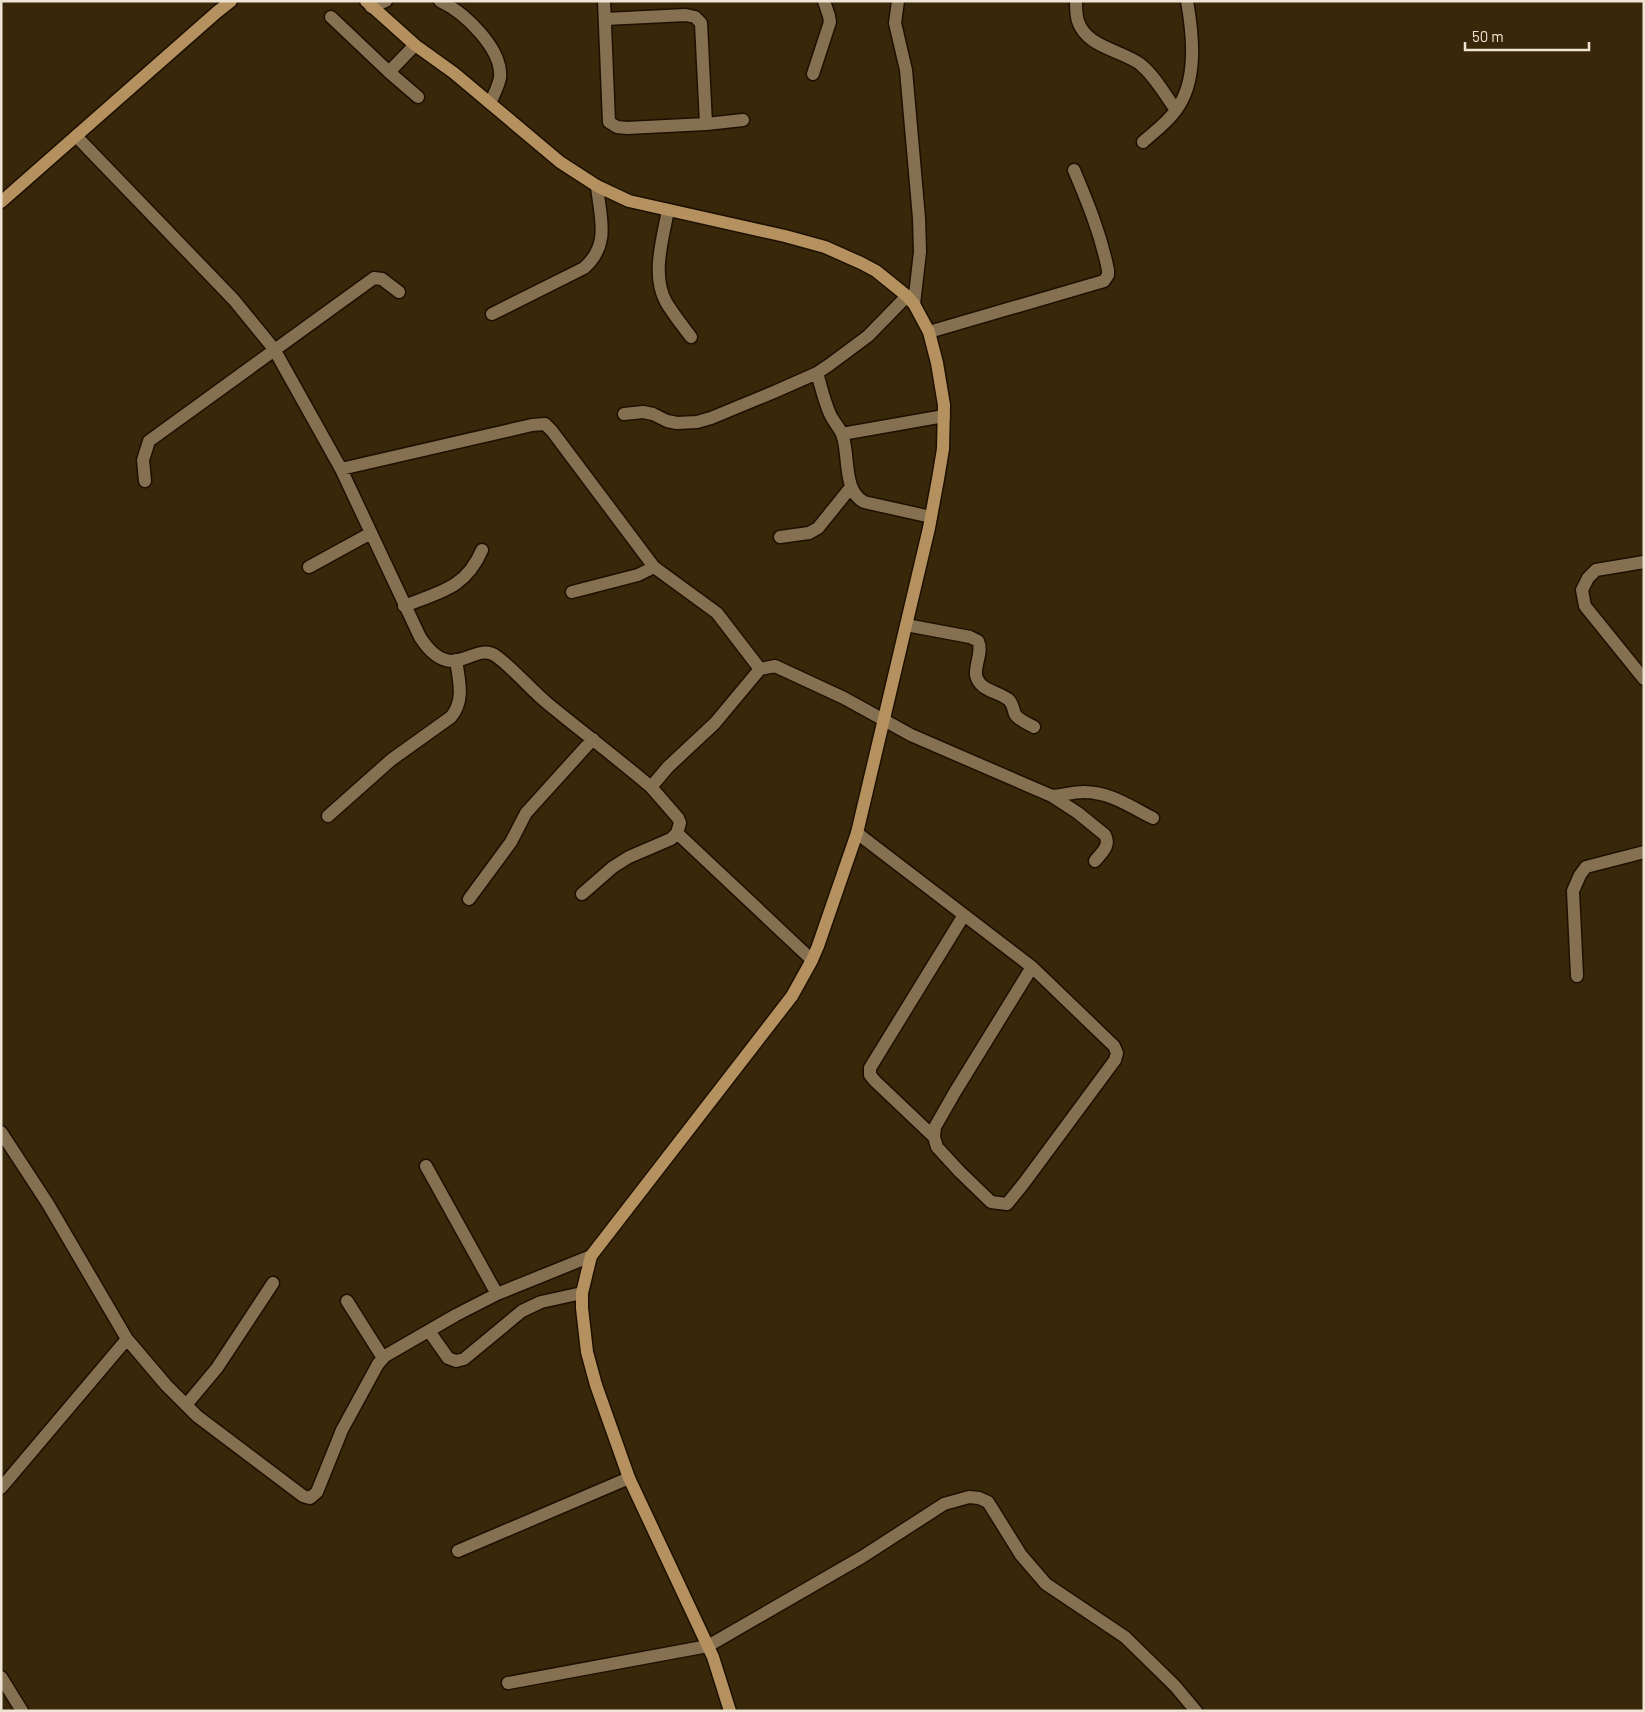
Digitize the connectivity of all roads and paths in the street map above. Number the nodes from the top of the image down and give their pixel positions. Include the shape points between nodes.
1 (231, 1) edge
2 (386, 1) edge
3 (440, 1) edge
4 (604, 1) edge
5 (824, 1) edge
6 (898, 1) edge
7 (1076, 1) edge
8 (1187, 1) edge
9 (367, 3) edge
10 (330, 17) dead end
11 (605, 19) junction
12 (415, 45) junction
13 (388, 72) junction
14 (813, 74) dead end
15 (418, 97) dead end
16 (490, 103) junction
17 (1176, 110) junction
18 (743, 120) dead end
19 (706, 124) junction
20 (76, 136) junction
21 (1143, 142) dead end
22 (1074, 170) dead end
23 (597, 186) junction
24 (1, 202) edge
25 (668, 210) junction
26 (399, 292) dead end
27 (911, 300) junction
28 (492, 314) dead end
29 (929, 332) junction
30 (691, 337) dead end
31 (274, 349) junction
32 (817, 373) junction
33 (624, 414) dead end
34 (944, 416) junction
35 (842, 434) junction
36 (342, 470) junction
37 (144, 481) dead end
38 (851, 487) junction
39 (931, 517) junction
40 (371, 532) junction
41 (780, 537) dead end
42 (482, 550) dead end
43 (1644, 562) edge
44 (309, 567) dead end
45 (654, 568) junction
46 (572, 592) dead end
47 (404, 606) junction
48 (906, 625) junction
49 (456, 660) junction
50 (760, 669) junction
51 (1644, 679) edge
52 (884, 719) junction
53 (1034, 727) dead end
54 (593, 739) junction
55 (651, 787) junction
56 (1052, 796) junction
57 (328, 816) dead end
58 (1153, 818) dead end
59 (857, 833) junction
60 (677, 834) junction
61 (1644, 852) edge
62 (1095, 861) dead end
63 (582, 894) dead end
64 (469, 899) dead end
65 (964, 915) junction
66 (812, 960) junction
67 (1032, 967) junction
68 (1577, 976) dead end
69 (1, 1132) edge
70 (934, 1137) junction
71 (426, 1166) dead end
72 (591, 1256) junction
73 (273, 1283) dead end
74 (582, 1293) junction
75 (497, 1294) junction
76 (347, 1300) dead end
77 (429, 1331) junction
78 (126, 1339) junction
79 (383, 1358) junction
80 (186, 1405) junction
81 (629, 1478) junction
82 (1, 1488) edge
83 (458, 1551) dead end
84 (708, 1646) junction
85 (1, 1677) edge
86 (508, 1683) dead end
87 (22, 1711) edge
88 (730, 1711) edge
89 (1196, 1711) edge

1 - 20 main road
2 - 9 street
3 - 16 street via 481,34 498,61 500,76
4 - 11 street
5 - 14 street via 830,22
6 - 27 street via 895,23 906,70 919,218 920,252
7 - 17 street via 1082,29 1102,46 1147,71
8 - 17 street via 1191,21 1192,71
9 - 12 main road
10 - 13 street
11 - 19 street via 686,15 696,17 702,23
11 - 19 street via 609,122 627,128
12 - 13 street
12 - 16 main road
13 - 15 street
16 - 23 main road via 560,162
17 - 21 street
18 - 19 street
20 - 24 main road
20 - 31 street via 234,300
22 - 29 street via 1100,239 1108,270 1104,281
23 - 25 main road via 629,201
23 - 28 street via 602,234 600,249 594,258 584,268
25 - 27 main road via 825,247 876,271
25 - 30 street via 659,270 660,289
26 - 31 street via 382,279 374,278
27 - 29 main road
27 - 32 street
29 - 34 main road
31 - 36 street
31 - 37 street via 149,440 143,460
32 - 33 street via 697,422 677,423 643,412
32 - 35 street via 828,411
34 - 35 street
34 - 39 main road via 943,449
35 - 38 street
36 - 40 street
36 - 45 street via 545,424
38 - 39 street via 857,499 864,502
38 - 41 street via 818,528 809,533
39 - 48 main road
40 - 44 street
40 - 47 street
42 - 47 street via 462,580
43 - 51 street via 1596,570 1582,590 1585,606
45 - 46 street
45 - 50 street via 717,613
47 - 49 street via 426,646 436,657
48 - 52 main road
48 - 53 street via 978,640 981,647 976,674 979,682 1008,700 1018,717
49 - 54 street via 483,653 496,655 536,694
49 - 57 street via 461,695 456,711 391,760
50 - 52 street via 775,666
50 - 55 street via 714,723
52 - 56 street via 910,735
52 - 59 main road
54 - 55 street
54 - 64 street via 526,813 511,842
55 - 60 street via 678,818
56 - 58 street via 1082,792 1102,794
56 - 62 street via 1078,812 1105,835 1106,847
59 - 65 street
59 - 66 main road
60 - 63 street via 613,867
60 - 66 street
61 - 68 street via 1586,867 1580,875 1573,890
65 - 67 street
65 - 70 street via 870,1068 870,1075 875,1081
66 - 72 main road via 792,996
67 - 70 street via 956,1092
67 - 70 street via 1114,1046 1115,1060 1007,1204 991,1202 937,1147
69 - 78 street via 48,1204
71 - 75 street
72 - 74 main road
72 - 75 street
73 - 80 street via 216,1368
74 - 77 street via 541,1302 522,1312 464,1360 448,1358
74 - 81 main road via 587,1352
75 - 77 street
76 - 79 street
77 - 79 street
78 - 80 street
78 - 82 street
79 - 80 street via 342,1430 317,1492 310,1498 303,1496
81 - 83 street
81 - 84 main road
84 - 86 street
84 - 88 main road
84 - 89 street via 862,1557 944,1504 969,1497 979,1498 988,1502 1022,1555 1046,1584 1125,1637
85 - 87 street

